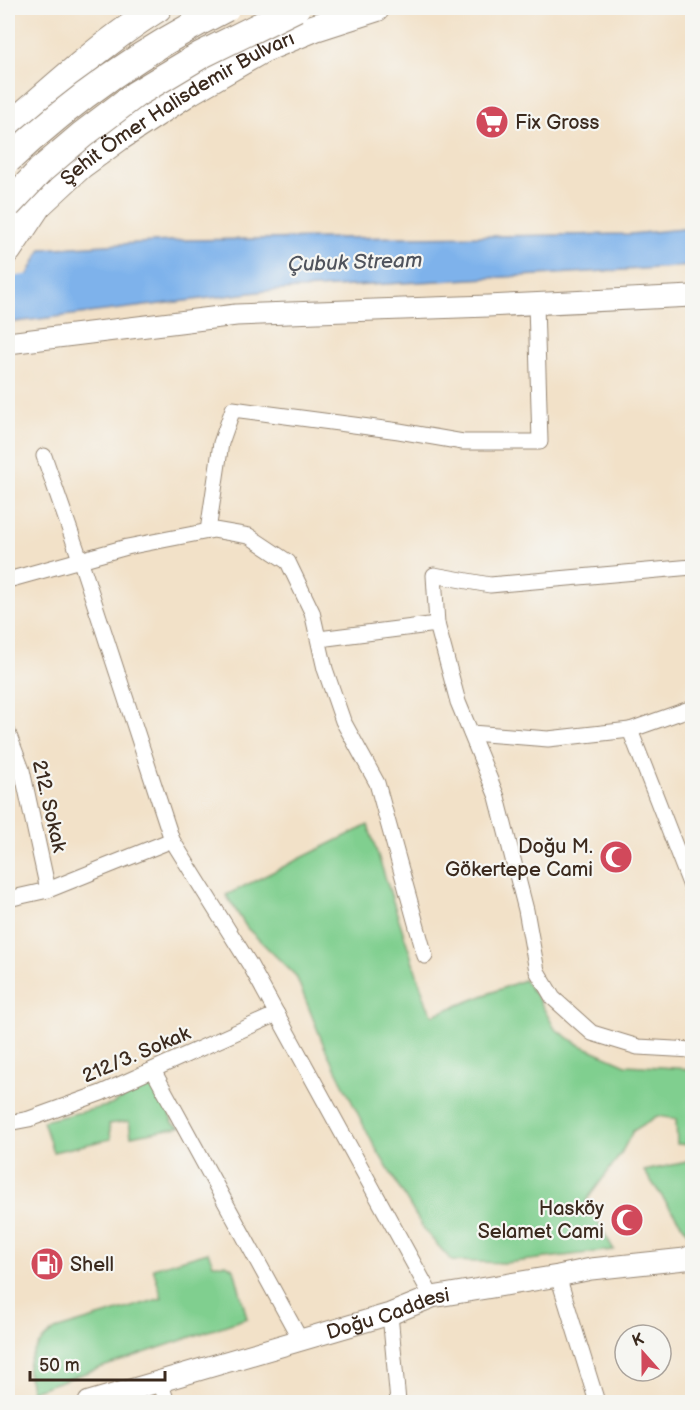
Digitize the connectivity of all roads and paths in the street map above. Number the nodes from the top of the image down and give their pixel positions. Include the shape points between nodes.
1 (200, 8) edge
2 (226, 8) edge
3 (285, 8) edge
4 (296, 8) edge
5 (333, 8) edge
6 (368, 10) edge
7 (153, 11) edge
8 (264, 49) junction
9 (187, 92) junction
10 (8, 128) edge
11 (8, 160) edge
12 (8, 205) edge
13 (8, 250) edge
14 (693, 296) edge
15 (536, 304) junction
16 (8, 343) edge
17 (44, 456) dead end
18 (208, 531) junction
19 (80, 559) junction
20 (693, 567) edge
21 (8, 580) edge
22 (437, 624) junction
23 (319, 639) junction
24 (693, 708) edge
25 (630, 730) junction
26 (8, 733) edge
27 (471, 733) junction
28 (172, 840) junction
29 (686, 854) edge
30 (693, 888) edge
31 (48, 890) junction
32 (8, 899) edge
33 (425, 956) dead end
34 (277, 1014) junction
35 (693, 1050) edge
36 (153, 1070) junction
37 (8, 1123) edge
38 (693, 1256) edge
39 (558, 1276) junction
40 (432, 1297) junction
41 (390, 1314) junction
42 (300, 1339) junction
43 (160, 1382) junction
44 (89, 1402) edge
45 (167, 1402) edge
46 (398, 1402) edge
47 (597, 1402) edge

1 - 8 highway via 204,28 222,48 234,52
2 - 11 highway, bridge via 102,81
3 - 8 highway via 282,28
4 - 12 highway, bridge via 201,55 136,94 41,170
5 - 6 highway
6 - 8 highway, Şehit Ömer Halisdemir Bulvarı
7 - 9 highway via 168,12 196,38 202,72
7 - 10 highway via 80,65
8 - 9 highway, Şehit Ömer Halisdemir Bulvarı
9 - 13 highway, Şehit Ömer Halisdemir Bulvarı via 81,165 38,205
14 - 15 street
15 - 16 street via 236,315
15 - 18 street via 540,442 463,442 233,409 221,443
17 - 19 street
18 - 19 street
18 - 23 street via 249,536 288,562 312,612
19 - 21 street
19 - 28 street
20 - 22 street via 490,585 434,575
22 - 23 street
22 - 27 street via 458,702
23 - 33 street via 343,721 377,783
24 - 25 street
25 - 27 street via 548,739
25 - 29 street
26 - 31 street, 212. Sokak via 22,770
27 - 35 street via 497,797 537,971 553,998 592,1033 638,1047
28 - 31 street
28 - 34 street
29 - 30 street
31 - 32 street
34 - 36 street, 212/3. Sokak
34 - 40 street
36 - 37 street, 212/3. Sokak via 90,1097
36 - 42 street
38 - 39 street, Doğu Caddesi
39 - 40 street, Doğu Caddesi
39 - 47 street
40 - 41 street, Doğu Caddesi
41 - 42 street, Doğu Caddesi
41 - 46 street
42 - 43 street, Doğu Caddesi
43 - 44 street, Doğu Caddesi
43 - 45 street

